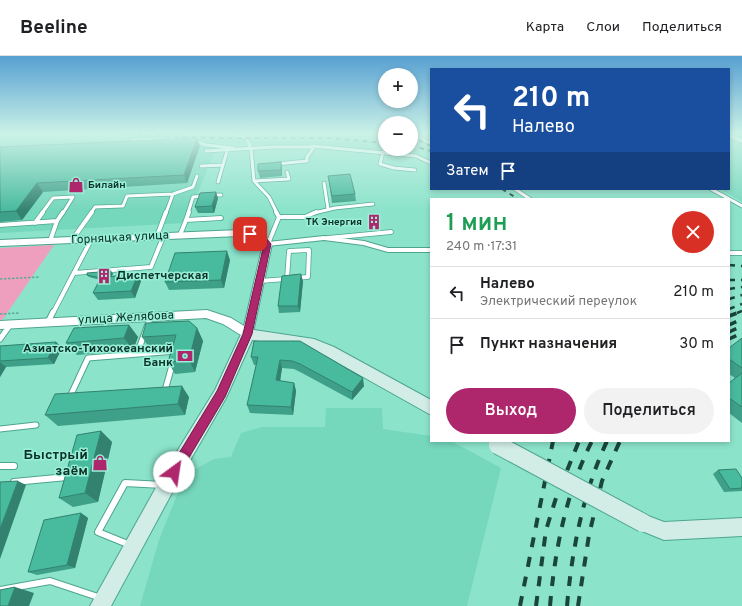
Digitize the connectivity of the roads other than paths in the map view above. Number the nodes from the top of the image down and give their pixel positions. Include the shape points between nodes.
1 (224, 160) edge
2 (252, 160) edge
3 (307, 160) edge
4 (381, 160) edge
5 (268, 164) edge
6 (223, 165) junction
7 (201, 166) dead end
8 (415, 170) dead end
9 (287, 172) dead end
10 (197, 176) dead end
11 (254, 181) junction
12 (218, 182) dead end
13 (324, 183) dead end
14 (516, 190) edge
15 (713, 190) edge
16 (173, 194) junction
17 (221, 195) dead end
18 (528, 198) edge
19 (727, 198) edge
20 (730, 199) edge
21 (373, 204) dead end
22 (742, 206) edge
23 (328, 209) junction
24 (279, 217) junction
25 (221, 218) dead end
26 (186, 220) junction
27 (57, 221) junction
28 (35, 223) junction
29 (0, 225) edge
30 (391, 232) dead end
31 (160, 235) junction
32 (180, 235) junction
33 (92, 238) junction
34 (324, 238) junction
35 (72, 240) junction
36 (50, 241) junction
37 (0, 244) edge
38 (268, 244) junction
39 (430, 250) edge
40 (730, 253) edge
41 (742, 253) edge
42 (74, 272) junction
43 (287, 279) junction
44 (260, 281) junction
45 (151, 316) junction
46 (48, 322) junction
47 (5, 325) edge
48 (248, 334) junction
49 (0, 339) edge
50 (137, 354) junction
51 (430, 407) edge
52 (36, 425) dead end
53 (0, 429) edge
54 (495, 443) edge
55 (0, 466) edge
56 (14, 466) dead end
57 (69, 470) edge
58 (7, 483) edge
59 (167, 485) junction
60 (742, 527) edge
61 (133, 546) junction
62 (0, 590) edge
63 (102, 603) edge

1 - 6 lane
2 - 11 lane
3 - 5 lane
4 - 8 lane via 380,164
6 - 7 lane
6 - 12 lane
9 - 11 lane via 289,179
10 - 16 lane via 193,187
11 - 24 lane via 269,197
13 - 23 lane
14 - 18 lane
15 - 19 lane
16 - 31 lane
16 - 35 lane via 128,196 123,206 95,207
17 - 26 lane via 193,197
20 - 22 lane
21 - 23 lane
23 - 24 lane via 305,217
24 - 38 lane
25 - 26 lane
26 - 32 lane
27 - 28 lane
27 - 28 lane via 73,197 53,198
27 - 36 lane
28 - 29 lane
30 - 34 lane
31 - 32 street, Горняцкая улица
31 - 33 street, Горняцкая улица
31 - 42 lane via 151,267
32 - 38 street, Горняцкая улица via 259,234
33 - 35 street, Горняцкая улица
33 - 42 lane
34 - 38 street
34 - 39 street via 364,243 388,250
35 - 36 street, Горняцкая улица
36 - 37 street, Горняцкая улица
38 - 44 street
40 - 41 lane
42 - 46 lane
43 - 43 lane via 308,277 309,250 289,251
43 - 44 lane
44 - 48 street
45 - 46 street, улица Желябова
45 - 48 street, улица Желябова via 207,314 226,321
45 - 50 lane
46 - 47 street, улица Желябова
47 - 49 lane
48 - 51 main road via 309,343 329,351
48 - 59 main road via 221,394
50 - 50 lane via 176,351 164,394 68,402 88,358
52 - 53 lane
54 - 60 main road, bridge via 643,523 664,531
55 - 56 lane
57 - 58 lane via 67,477
59 - 61 main road
59 - 61 lane via 125,483 98,532
61 - 63 main road
62 - 63 lane via 50,581

